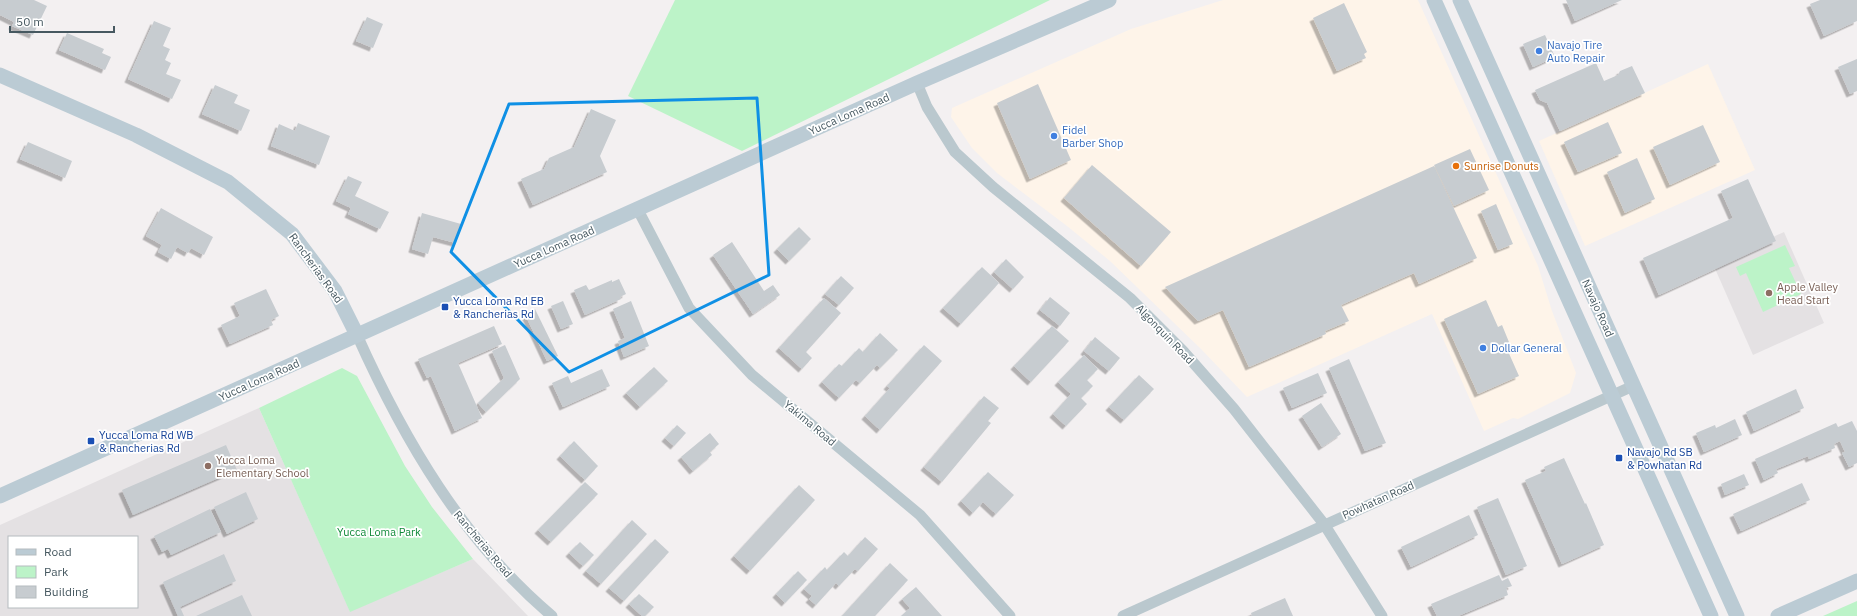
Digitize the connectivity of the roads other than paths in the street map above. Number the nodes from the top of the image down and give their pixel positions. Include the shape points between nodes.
1 (1434, 0) edge
2 (1460, 0) edge
3 (1104, 1) edge
4 (0, 75) edge
5 (917, 83) junction
6 (638, 210) junction
7 (357, 336) junction
8 (1633, 386) junction
9 (1611, 396) junction
10 (0, 496) edge
11 (1324, 524) junction
12 (1857, 581) edge
13 (552, 616) edge
14 (1010, 616) edge
15 (1123, 616) edge
16 (1382, 616) edge
17 (1711, 616) edge
18 (1738, 616) edge
19 (1778, 616) edge

1 - 9 main road, Navajo Road
2 - 8 main road, Navajo Road
3 - 5 main road, Yucca Loma Road
4 - 7 main road, Rancherias Road via 136,135 228,182 292,234 334,291
5 - 6 main road, Yucca Loma Road
5 - 11 street, Algonquin Road via 927,107 955,152 1130,298 1184,351 1234,409
6 - 7 main road, Yucca Loma Road
6 - 14 street, Yakima Road via 689,308 752,375 920,515
7 - 10 main road, Yucca Loma Road
7 - 13 street, Rancherias Road via 383,391 423,464 444,496 467,528 528,596
8 - 9 street, Powhatan Road
8 - 18 main road, Navajo Road
9 - 11 street, Powhatan Road
9 - 17 main road, Navajo Road
11 - 15 street, Powhatan Road
11 - 16 street, Algonquin Road
12 - 19 main road

